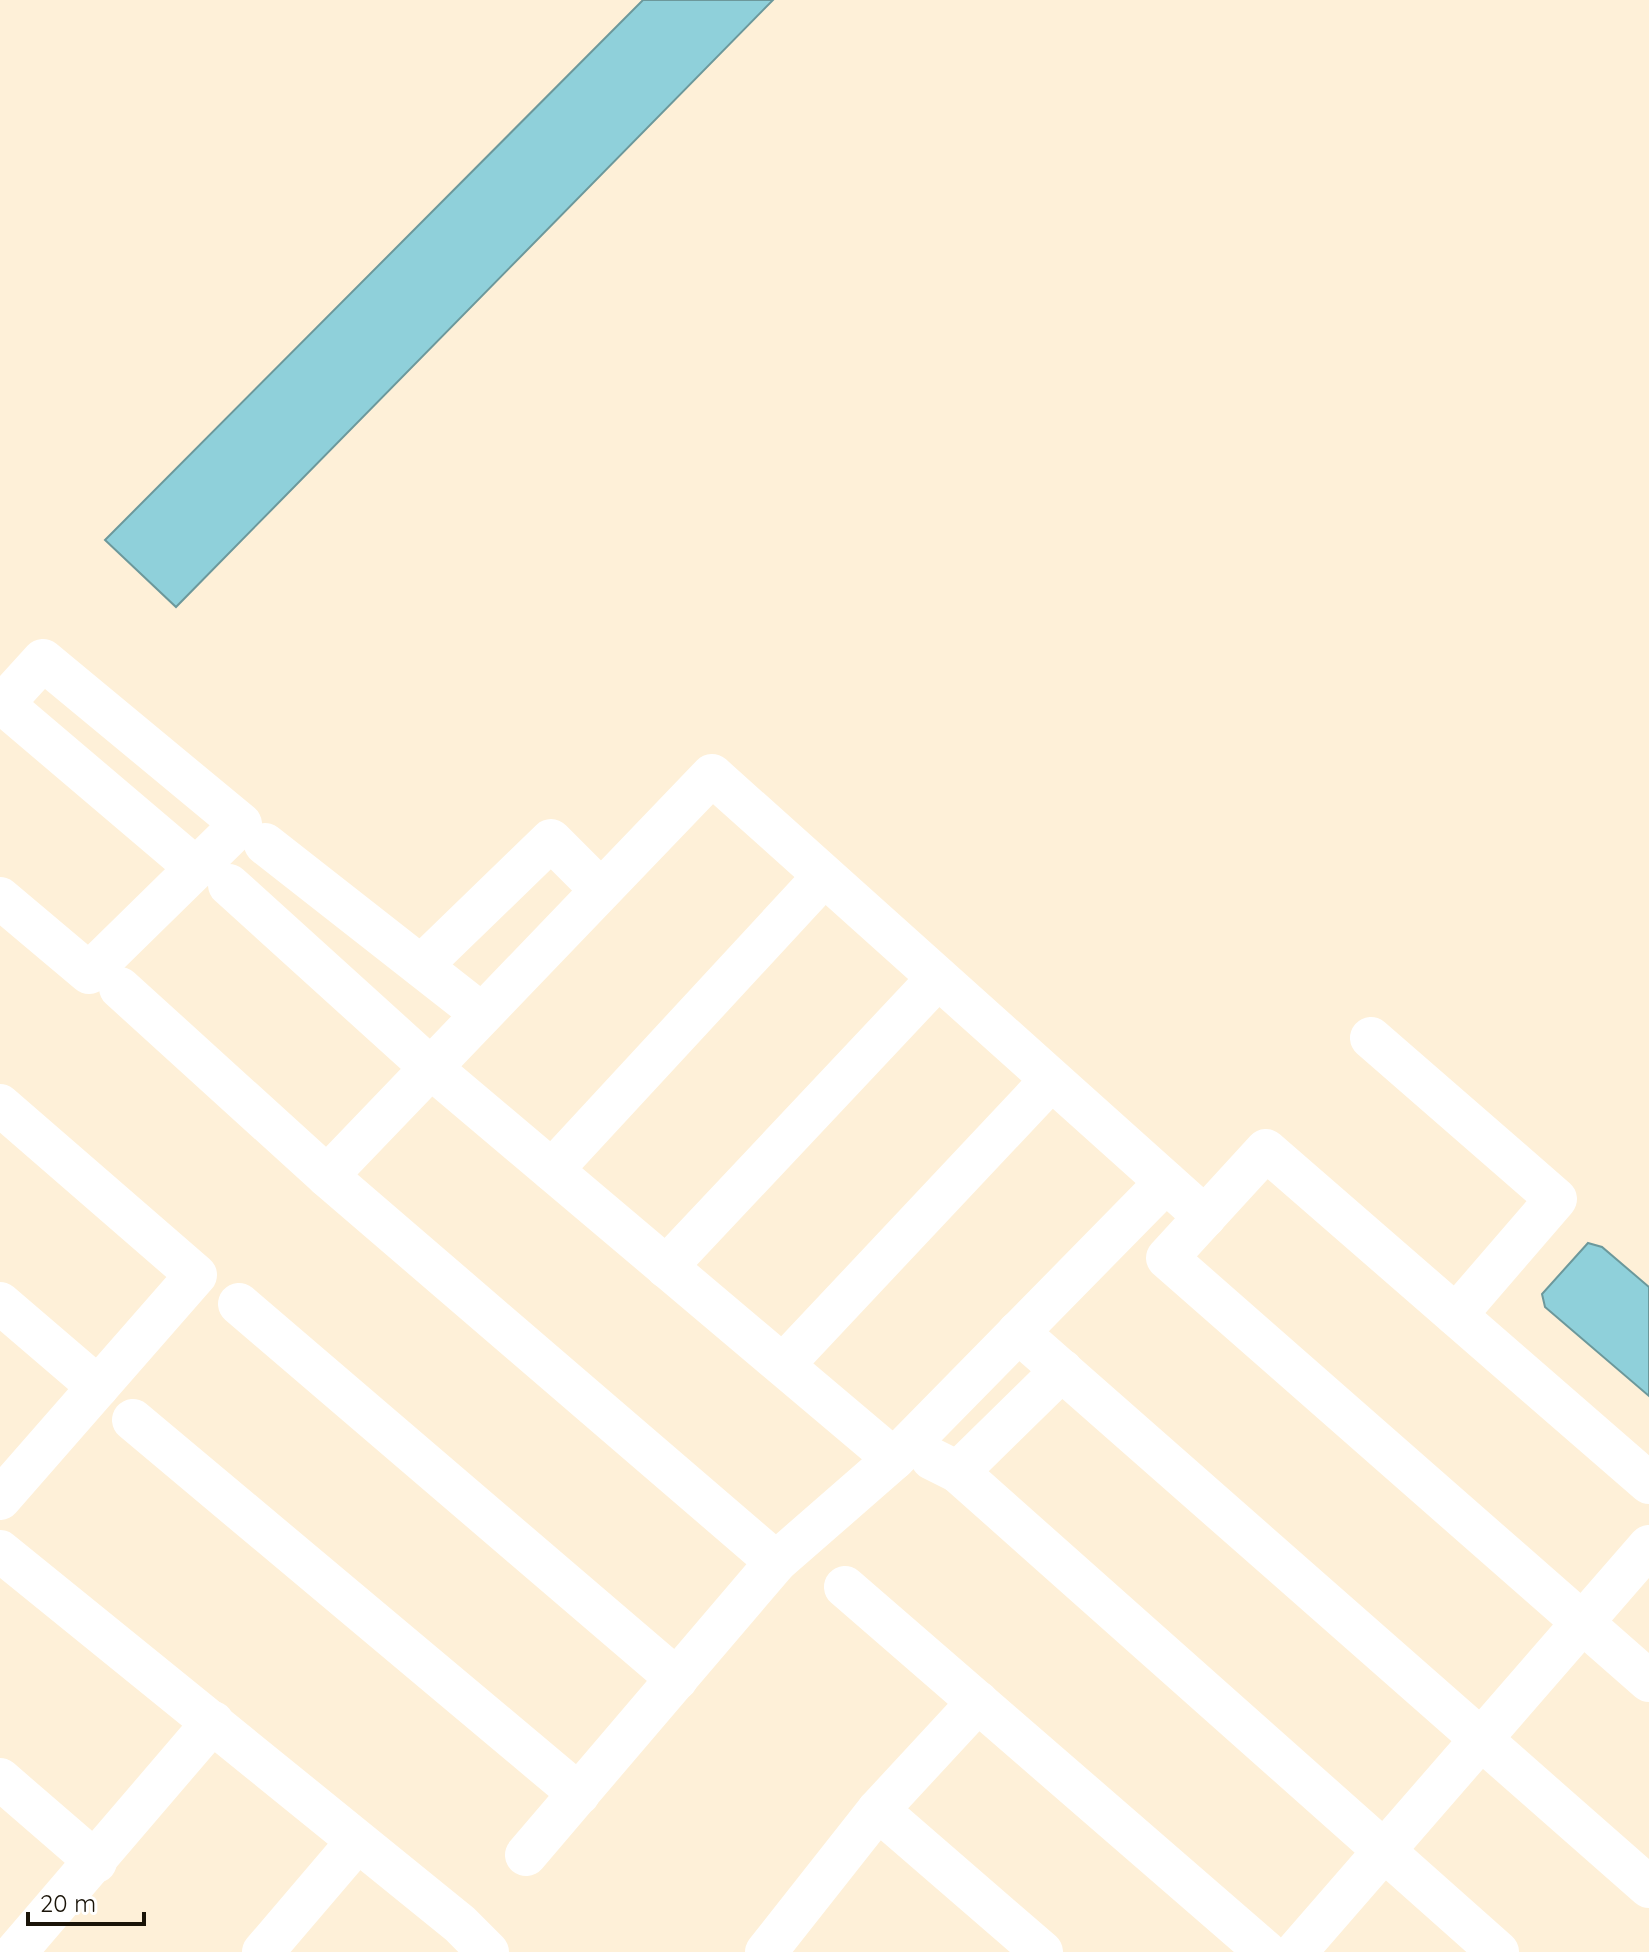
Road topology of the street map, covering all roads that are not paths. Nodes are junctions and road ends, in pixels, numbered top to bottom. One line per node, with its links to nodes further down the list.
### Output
1 (1, 706): 4 (street); 4 (street)
2 (265, 844): 7 (street)
3 (824, 876): 5 (street); 8 (street); 15 (street)
4 (213, 877): 6 (street); 12 (street)
5 (601, 890): 7 (street); 10 (street)
6 (0, 898)
7 (421, 966): 10 (street)
8 (938, 978): 13 (street); 19 (street)
9 (120, 988): 16 (street)
10 (482, 1014): 12 (street)
11 (1371, 1038): 22 (street)
12 (431, 1068): 15 (street); 16 (street)
13 (1051, 1080): 17 (street); 24 (street)
14 (0, 1105): 26 (street)
15 (552, 1170): 19 (street)
16 (327, 1176): 34 (street)
17 (1166, 1182): 18 (street); 23 (street)
18 (1205, 1217): 22 (street); 36 (street)
19 (666, 1267): 24 (street)
20 (0, 1303): 26 (street)
21 (239, 1304): 37 (street)
22 (1456, 1315): 30 (street)
23 (1018, 1332): 25 (street); 28 (street)
24 (783, 1365): 28 (street)
25 (1062, 1370): 29 (street); 41 (street)
26 (98, 1387): 31 (street)
27 (133, 1420): 43 (street)
28 (900, 1453): 29 (street); 34 (street)
29 (958, 1472): 46 (street)
30 (1649, 1483)
31 (0, 1499)
32 (1649, 1546): 36 (street)
33 (0, 1551): 40 (street)
34 (776, 1562): 37 (street)
35 (845, 1587): 39 (street)
36 (1581, 1622): 38 (street); 41 (street)
37 (677, 1679): 43 (street)
38 (1649, 1681)
39 (978, 1702): 44 (street); 55 (street)
40 (213, 1722): 45 (street); 48 (street)
41 (1480, 1738): 46 (street); 49 (street)
42 (0, 1779): 48 (street)
43 (579, 1794): 47 (street)
44 (878, 1810): 50 (street); 54 (street)
45 (356, 1843): 52 (street); 53 (street)
46 (1382, 1849): 56 (street); 57 (street)
47 (526, 1855)
48 (96, 1862): 51 (street)
49 (1649, 1887)
50 (782, 1946)
51 (16, 1952)
52 (263, 1952)
53 (488, 1952)
54 (1042, 1952)
55 (1266, 1952)
56 (1296, 1952)
57 (1498, 1952)

